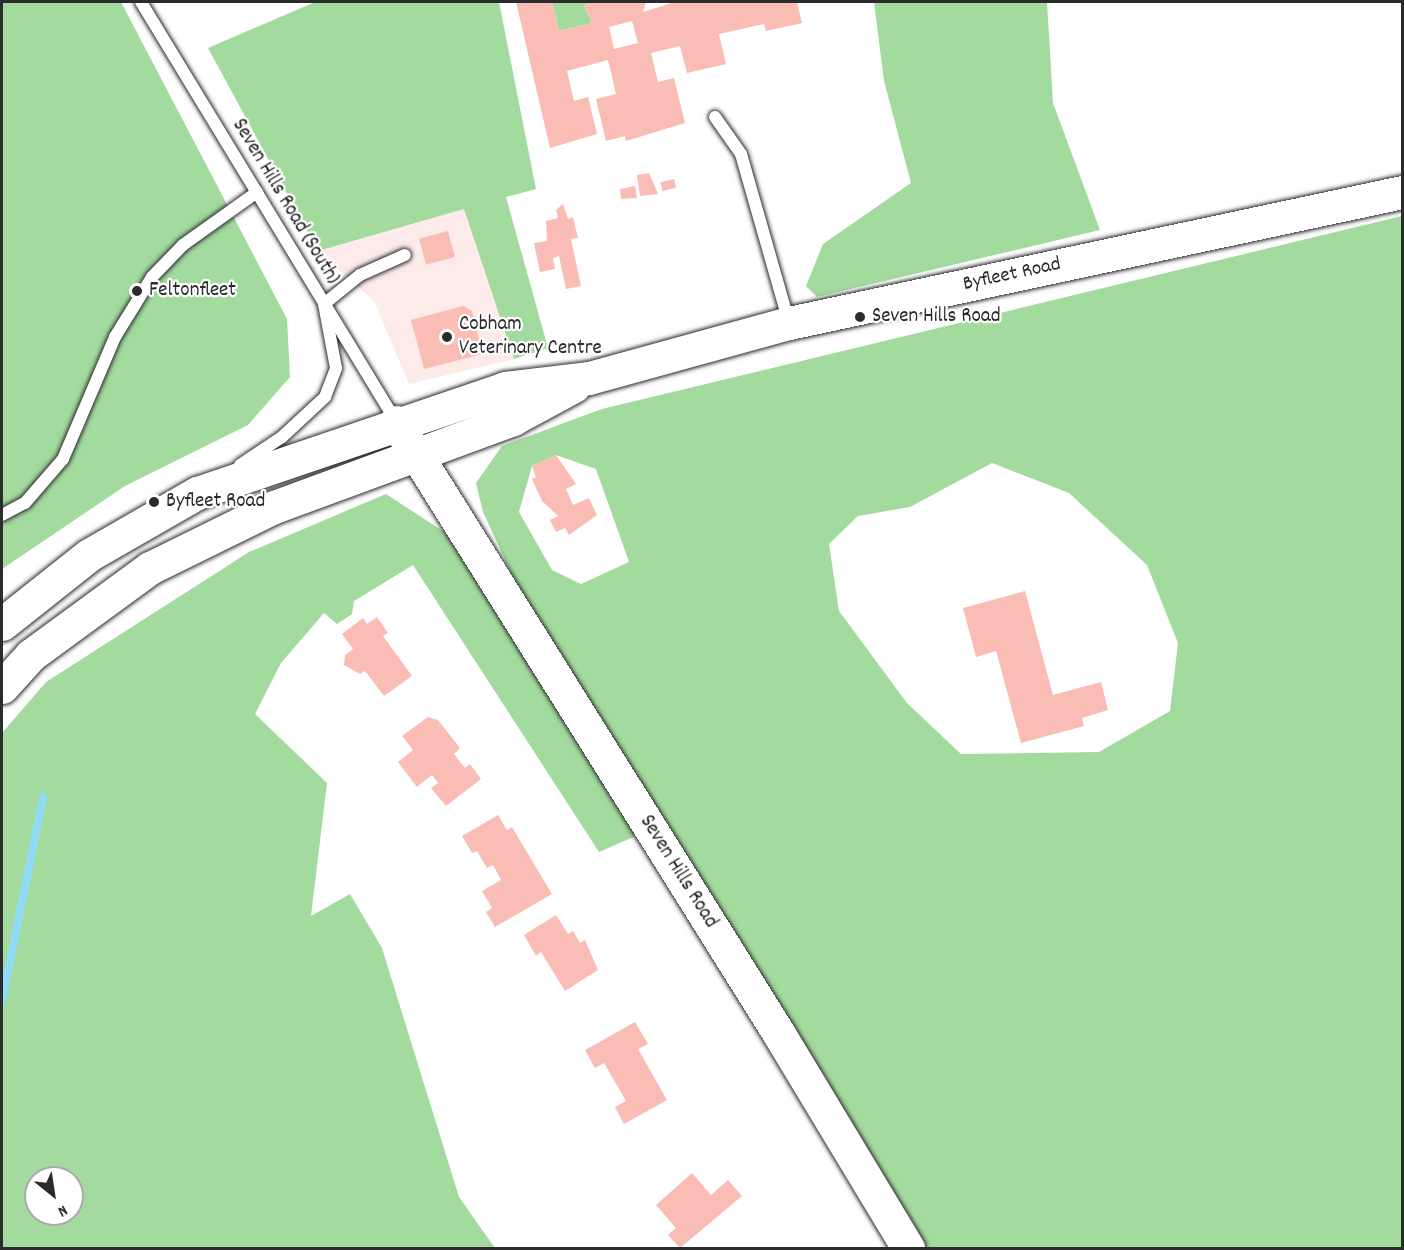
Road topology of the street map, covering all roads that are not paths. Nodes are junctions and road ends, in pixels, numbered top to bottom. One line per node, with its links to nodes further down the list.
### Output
1 (141, 2): 3 (lane, Seven Hills Road (South))
2 (716, 117): 7 (lane)
3 (257, 192): 6 (lane, Seven Hills Road (South)); 12 (lane)
4 (1402, 192): 7 (main road, Byfleet Road)
5 (405, 255): 6 (lane)
6 (324, 304): 9 (lane, Seven Hills Road (South)); 11 (lane)
7 (789, 323): 8 (main road, Byfleet Road)
8 (589, 378): 9 (main road, Byfleet Road); 10 (main road, Byfleet Road)
9 (396, 422): 10 (main road, Seven Hills Road); 11 (main road, Byfleet Road)
10 (402, 459): 14 (main road, Byfleet Road); 15 (main road, Seven Hills Road)
11 (197, 493): 13 (main road, Byfleet Road)
12 (2, 515)
13 (2, 624)
14 (2, 687)
15 (908, 1248)

